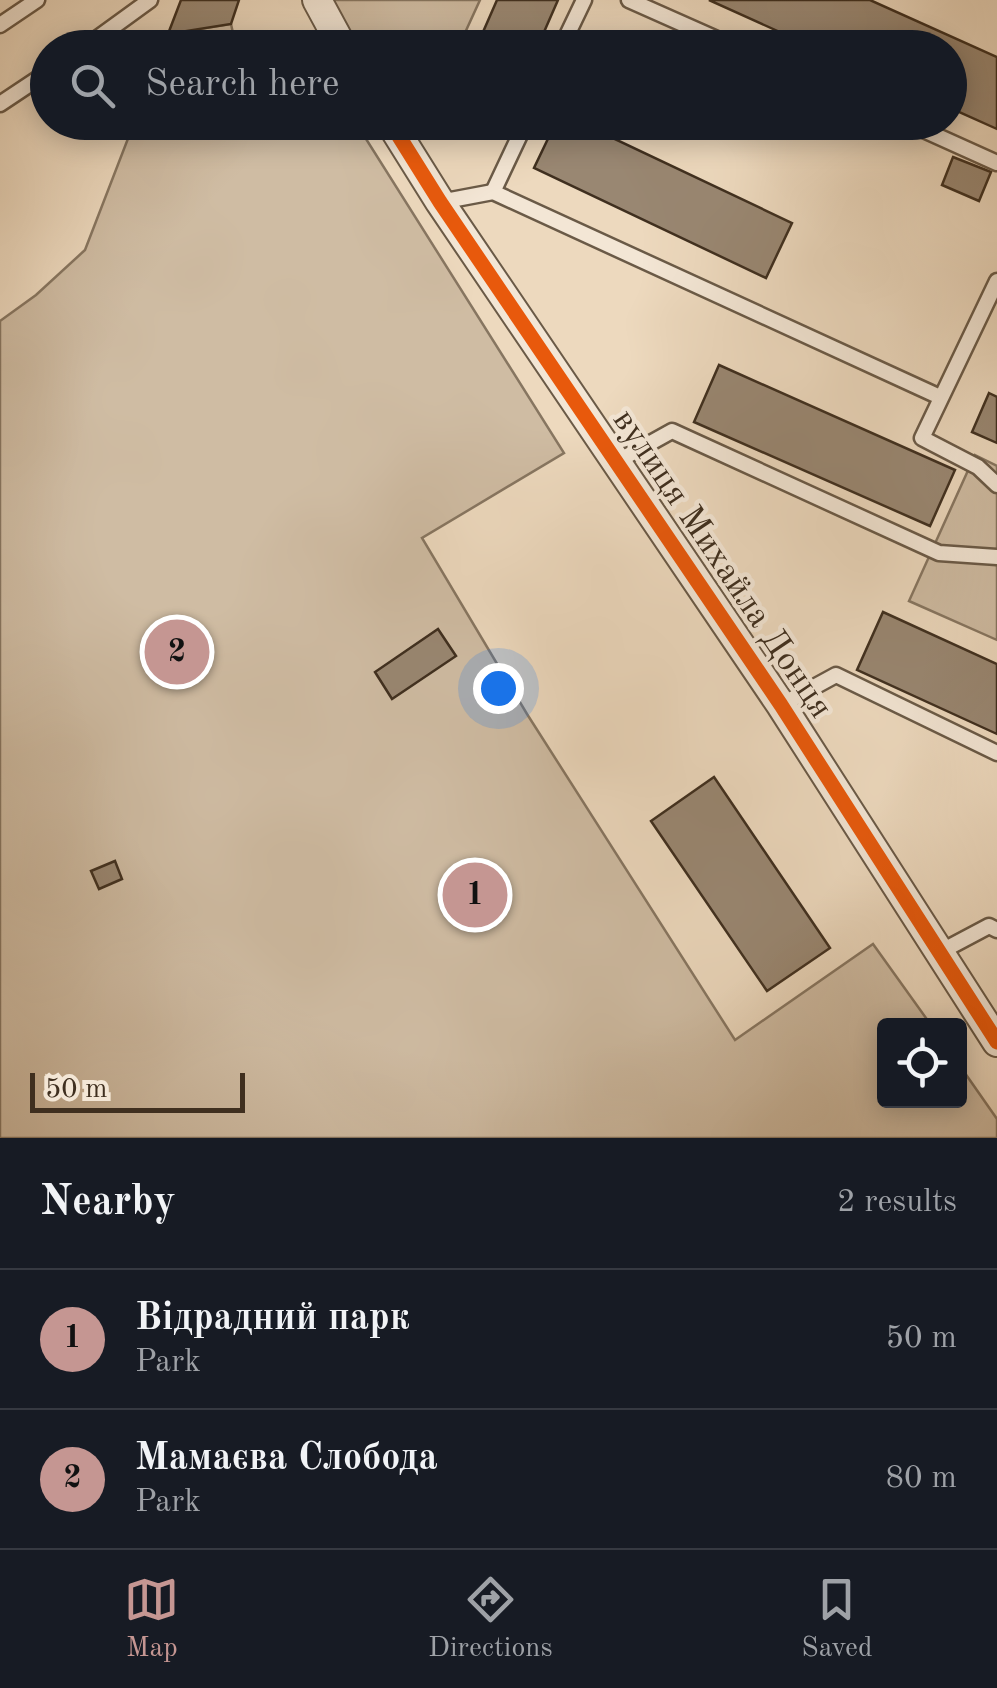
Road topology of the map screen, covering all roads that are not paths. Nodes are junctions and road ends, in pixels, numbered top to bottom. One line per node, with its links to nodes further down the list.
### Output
1 (37, 0): 6 (lane)
2 (150, 0): 7 (lane)
3 (317, 0): 8 (street)
4 (584, 0): 9 (lane)
5 (629, 0): 10 (lane)
6 (0, 25)
7 (109, 30)
8 (333, 30)
9 (570, 30)
10 (696, 30)
11 (30, 84): 12 (lane)
12 (0, 104)
13 (401, 140): 18 (street, вулиця Михайла Донця)
14 (518, 140): 17 (lane)
15 (946, 140): 16 (lane)
16 (997, 163)
17 (493, 192): 18 (lane); 20 (lane)
18 (440, 202): 21 (street, вулиця Михайла Донця)
19 (997, 281): 20 (lane)
20 (940, 398): 22 (lane)
21 (618, 461): 23 (lane); 24 (street, вулиця Михайла Донця)
22 (997, 486)
23 (997, 557)
24 (781, 705): 25 (lane); 27 (street, вулиця Михайла Донця)
25 (997, 753)
26 (997, 930): 27 (lane)
27 (940, 952): 28 (street, вулиця Михайла Донця)
28 (997, 1042)

